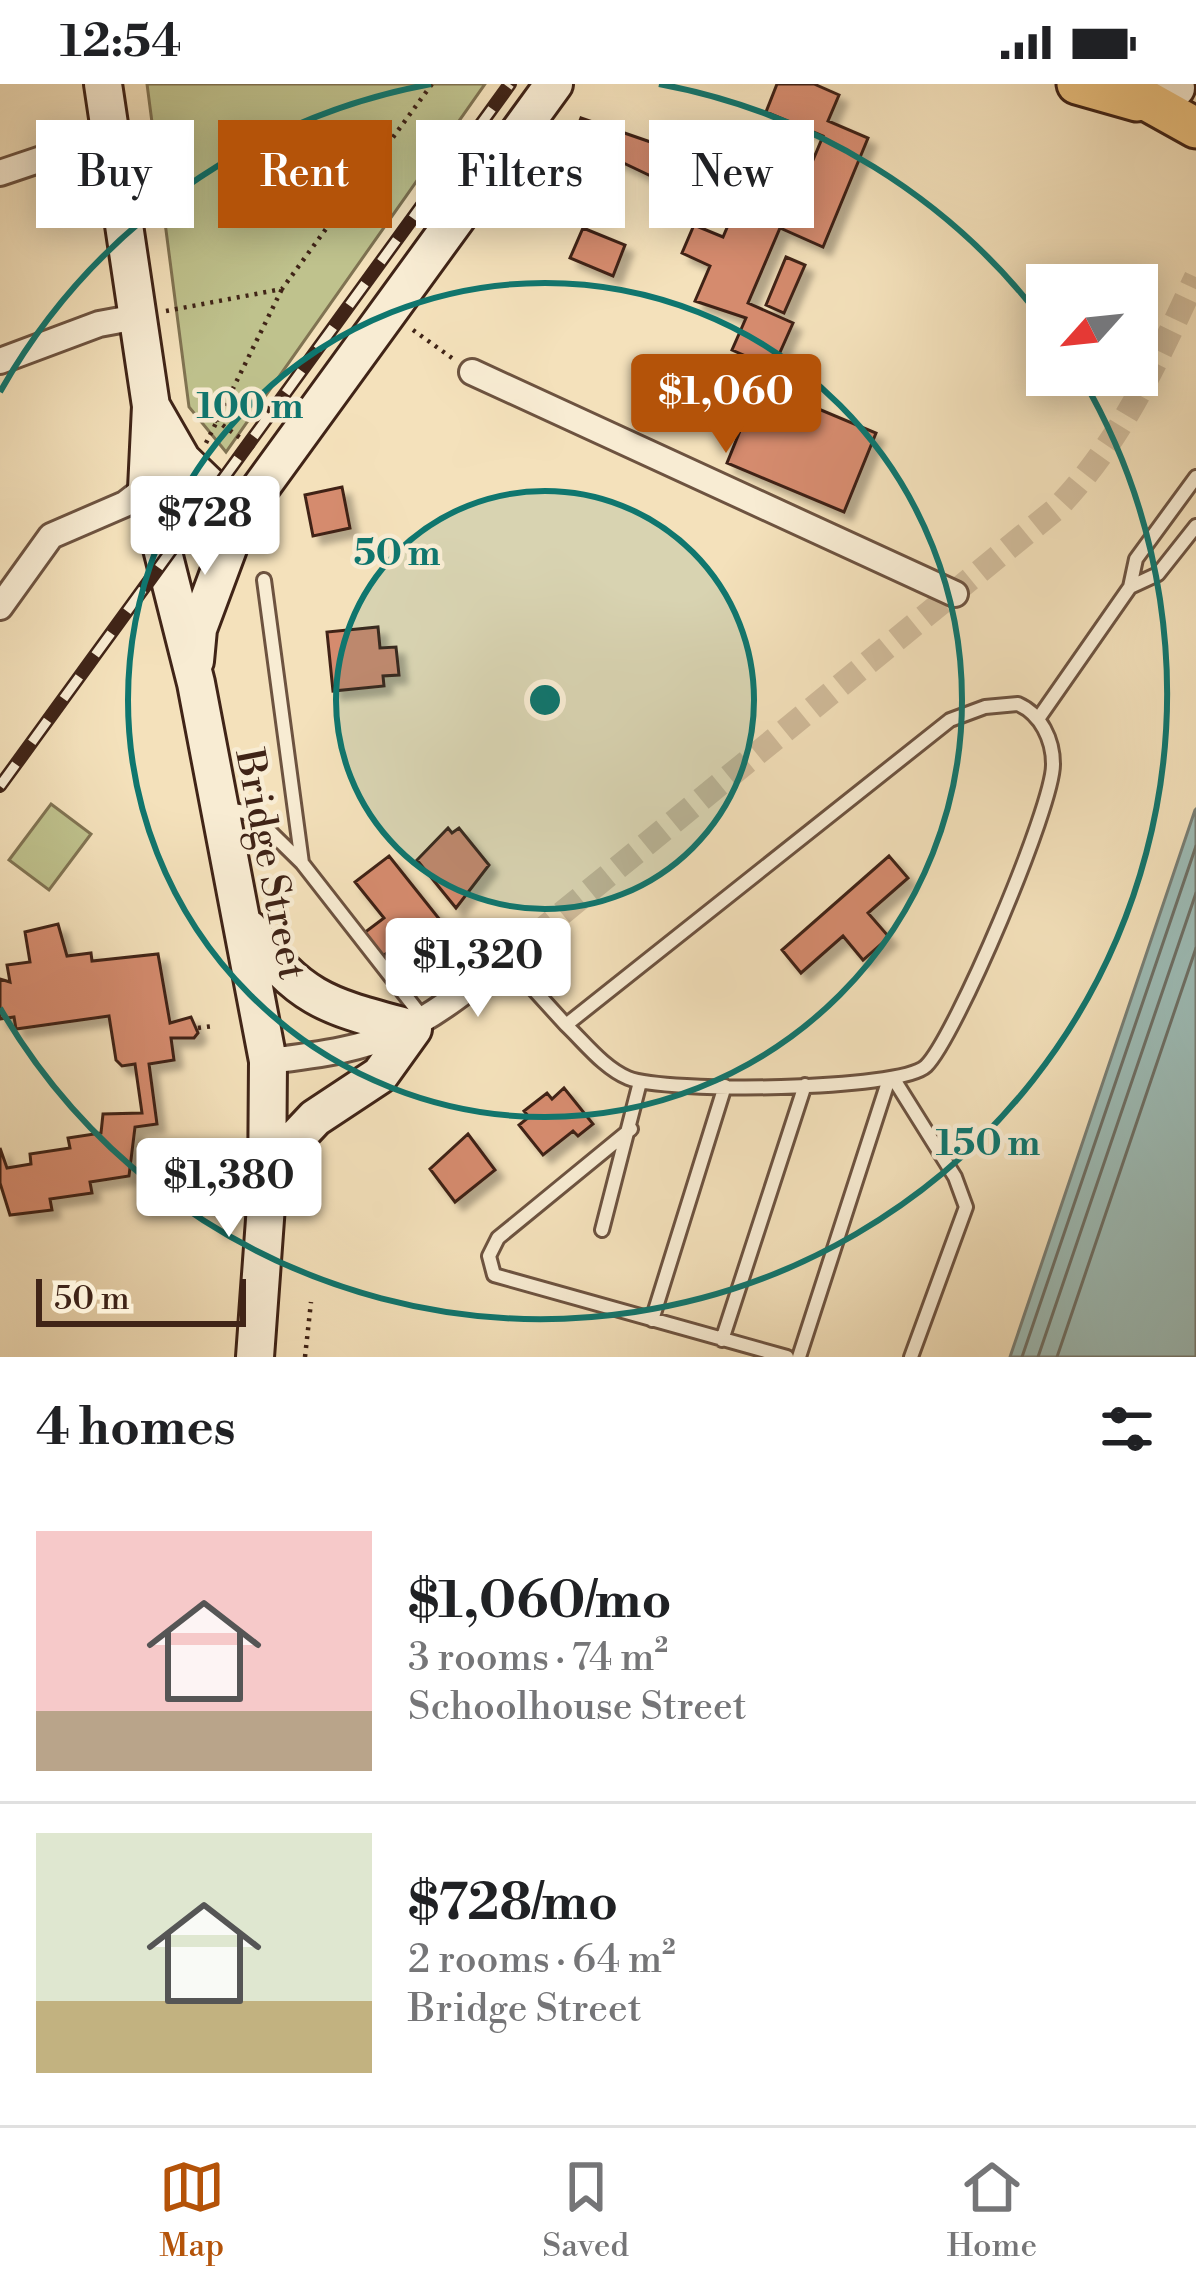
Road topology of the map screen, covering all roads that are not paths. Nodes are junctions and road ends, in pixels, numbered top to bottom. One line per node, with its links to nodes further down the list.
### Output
1 (103, 84): 6 (street, Bridge Street)
2 (554, 84): 18 (street)
3 (1077, 84): 5 (main road)
4 (1117, 84): 5 (main road)
5 (1175, 92): 7 (main road)
6 (108, 120)
7 (1196, 128)
8 (36, 161): 9 (street)
9 (0, 173)
10 (123, 228): 11 (street, Bridge Street)
11 (136, 317): 12 (street); 14 (street, Bridge Street)
12 (0, 362)
13 (472, 372): 22 (street)
14 (151, 406): 15 (street, Bridge Street); 17 (street, Bridge Street)
15 (182, 460): 17 (street); 18 (street, Bridge Street)
16 (1196, 477): 21 (lane)
17 (147, 489): 23 (street); 24 (street, Bridge Street)
18 (240, 516): 24 (street, Bridge Street)
19 (1196, 526): 21 (lane)
20 (264, 580): 27 (lane)
21 (1130, 587): 25 (lane)
22 (955, 594)
23 (0, 607)
24 (196, 683): 26 (street, Bridge Street)
25 (1038, 719): 31 (lane); 33 (lane)
26 (217, 810): 27 (lane); 28 (street, Bridge Street)
27 (302, 863): 30 (lane)
28 (241, 916): 30 (street); 32 (street, Bridge Street)
29 (506, 959): 30 (street); 31 (lane)
30 (419, 1025): 32 (street); 38 (street)
31 (566, 1025): 34 (lane)
32 (268, 1061): 38 (street, Bridge Street)
33 (891, 1081): 35 (lane); 44 (lane); 45 (lane)
34 (640, 1082): 36 (lane); 37 (lane)
35 (805, 1084): 36 (lane); 41 (lane)
36 (725, 1086): 40 (lane)
37 (631, 1129): 39 (lane); 40 (lane)
38 (268, 1192): 42 (street, Bridge Street)
39 (602, 1230)
40 (652, 1321): 41 (lane)
41 (722, 1340): 43 (lane)
42 (254, 1357)
43 (787, 1357)
44 (799, 1357)
45 (911, 1357)

